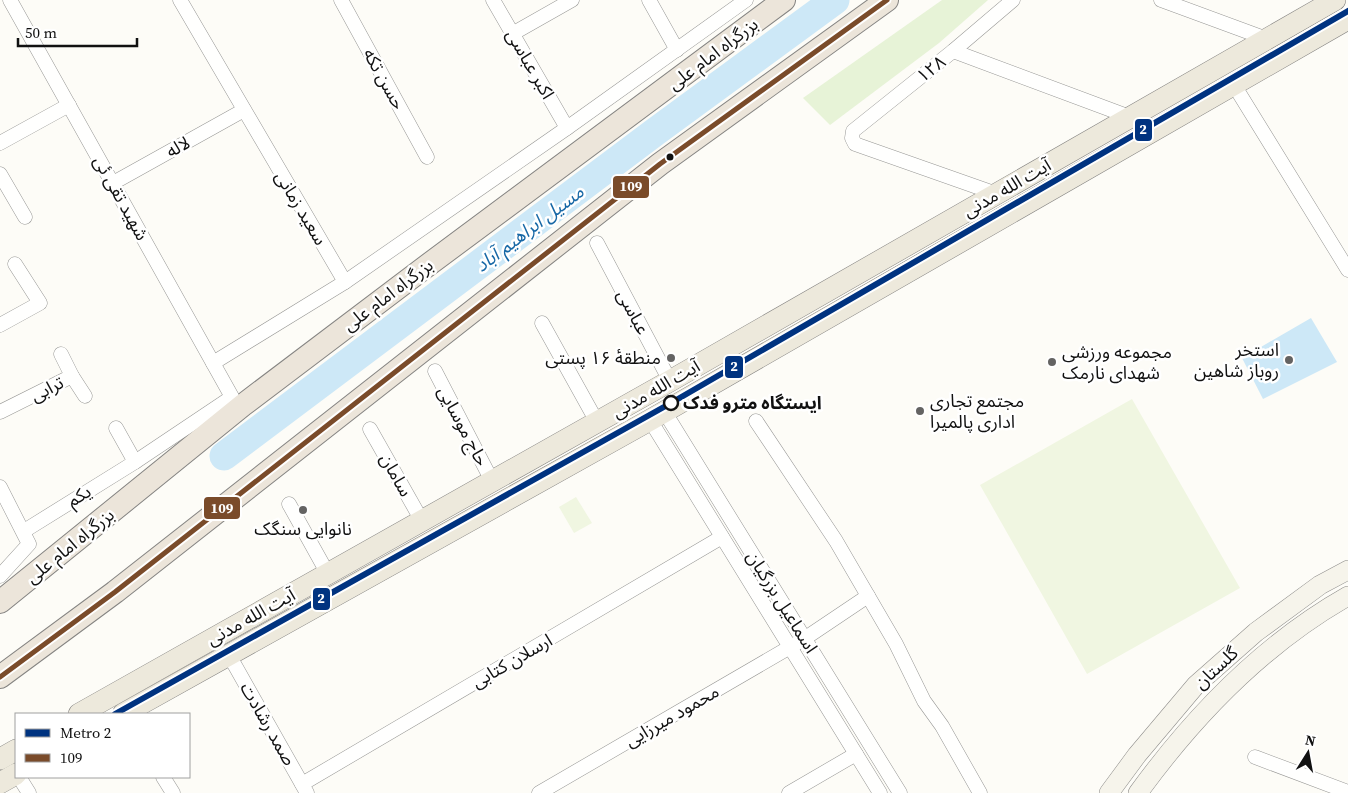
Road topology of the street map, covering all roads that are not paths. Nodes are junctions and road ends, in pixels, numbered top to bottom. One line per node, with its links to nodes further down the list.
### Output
1 (10, 0): 19 (street, شهید تقی ئی)
2 (180, 0): 20 (street, سعید زمانی)
3 (340, 0): 24 (street, حسن تکه)
4 (493, 0): 14 (street, اکبر عباسی)
5 (572, 0): 14 (street)
6 (649, 0): 16 (street)
7 (746, 0): 16 (street)
8 (784, 0): 60 (highway, بزرگراه امام علی)
9 (887, 0): 65 (highway)
10 (1013, 0): 17 (street, ۱۲۸)
11 (1161, 0): 15 (street)
12 (1335, 0): 15 (main road, آیت الله مدنی)
13 (1348, 19): 18 (main road, آیت الله مدنی)
14 (512, 34): 22 (street, اکبر عباسی)
15 (1267, 39): 21 (main road, آیت الله مدنی)
16 (677, 50): 22 (street)
17 (954, 51): 21 (street); 27 (street, ۱۲۸)
18 (1234, 85): 31 (street); 43 (main road, آیت الله مدنی)
19 (69, 105): 23 (street); 26 (street, شهید تقی ئی)
20 (244, 110): 26 (street, لاله); 32 (street, سعید زمانی)
21 (1130, 118): 27 (main road, آیت الله مدنی)
22 (567, 128): 32 (street)
23 (0, 143)
24 (427, 157)
25 (0, 174): 28 (street)
26 (112, 183): 36 (street, شهید تقی ئی)
27 (997, 194): 39 (main road, آیت الله مدنی)
28 (25, 217)
29 (597, 243): 39 (street, عباسی)
30 (15, 264): 34 (street)
31 (1348, 270)
32 (345, 282): 36 (street)
33 (542, 323): 45 (street)
34 (0, 325)
35 (61, 354): 38 (street, ترابی)
36 (213, 363): 41 (street, شهید تقی ئی)
37 (435, 371): 49 (street, حاج موسایی)
38 (72, 376): 40 (street); 42 (street, ترابی)
39 (653, 390): 43 (main road); 45 (main road, آیت الله مدنی)
40 (85, 396)
41 (232, 397): 48 (street, یکم)
42 (0, 412)
43 (657, 415): 51 (main road, آیت الله مدنی); 55 (street, اسماعیل بزرگیان); 62 (street, اسماعیل بزرگیان)
44 (756, 421): 59 (street)
45 (598, 422): 49 (main road, آیت الله مدنی)
46 (116, 428): 48 (street)
47 (370, 429): 53 (street, سامان)
48 (135, 462): 54 (street, یکم)
49 (492, 481): 51 (main road); 53 (main road, آیت الله مدنی)
50 (0, 487): 54 (street)
51 (504, 502): 64 (main road, آیت الله مدنی)
52 (289, 504): 57 (street)
53 (422, 521): 57 (main road, آیت الله مدنی)
54 (24, 531): 58 (street)
55 (722, 537): 63 (street, اسماعیل بزرگیان); 76 (street, ارسلان کتابی)
56 (1348, 570): 85 (main road, گلستان)
57 (328, 574): 66 (main road, آیت الله مدنی)
58 (0, 576)
59 (868, 596): 62 (street, محمود میرزایی); 84 (street)
60 (0, 602)
61 (1343, 604): 86 (main road, گلستان)
62 (804, 639): 63 (street, محمود میرزایی); 83 (street, اسماعیل بزرگیان)
63 (790, 647): 69 (street, اسماعیل بزرگیان); 80 (street, محمود میرزایی)
64 (228, 655): 67 (main road, آیت الله مدنی); 76 (street, صمد رشادت)
65 (0, 677)
66 (81, 713)
67 (126, 713)
68 (15, 751): 71 (main road)
69 (856, 754): 81 (street); 82 (street, اسماعیل بزرگیان)
70 (1255, 757): 77 (street)
71 (0, 759)
72 (15, 775): 75 (main road)
73 (20, 778): 78 (street)
74 (164, 778): 79 (street)
75 (0, 783)
76 (305, 789)
77 (1348, 792)
78 (29, 793)
79 (173, 793)
80 (539, 793)
81 (789, 793)
82 (880, 793)
83 (900, 793)
84 (980, 793)
85 (1109, 793)
86 (1138, 793)

